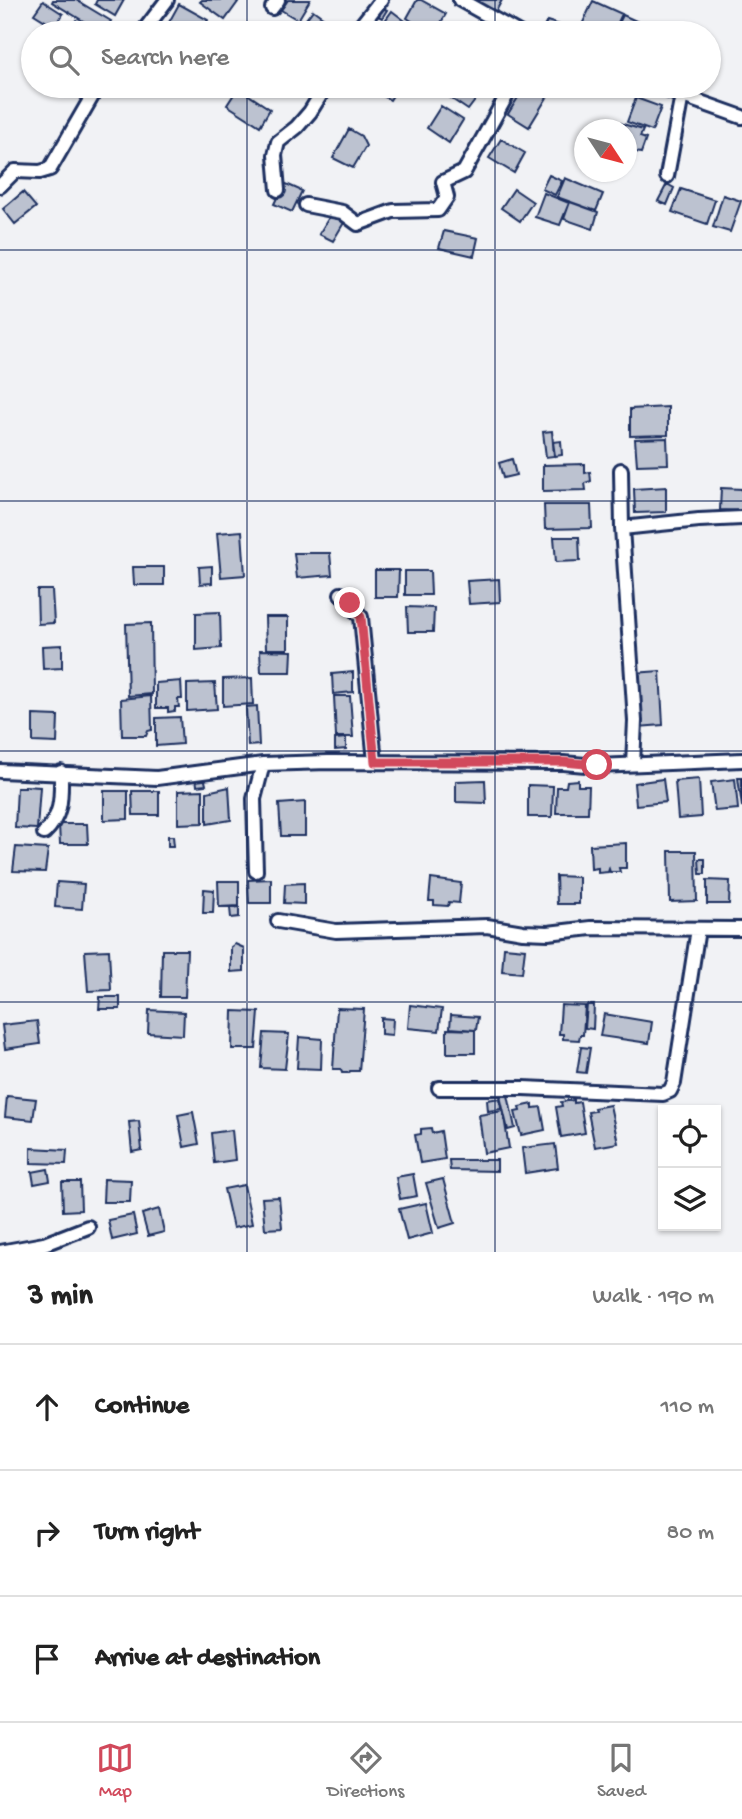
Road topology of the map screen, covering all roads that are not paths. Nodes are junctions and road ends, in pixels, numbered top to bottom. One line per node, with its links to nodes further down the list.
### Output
1 (167, 0): 4 (street)
2 (381, 0): 5 (street)
3 (460, 0): 6 (street)
4 (151, 21)
5 (364, 21)
6 (498, 21)
7 (91, 98): 14 (street)
8 (319, 98): 15 (street)
9 (505, 98): 16 (street)
10 (681, 98): 13 (street)
11 (690, 98): 12 (street)
12 (742, 117)
13 (667, 176)
14 (0, 186)
15 (278, 190)
16 (306, 205)
17 (621, 470): 19 (street)
18 (742, 518): 19 (street)
19 (622, 528): 24 (street)
20 (341, 594): 22 (street)
21 (742, 760): 24 (street)
22 (375, 762): 23 (street); 24 (street)
23 (263, 764): 26 (street); 28 (street)
24 (633, 764)
25 (0, 771): 26 (street)
26 (61, 772): 27 (street)
27 (44, 833)
28 (256, 871)
29 (278, 921): 30 (street)
30 (698, 929): 31 (street); 32 (street)
31 (742, 929)
32 (439, 1088)
33 (88, 1227): 34 (street)
34 (0, 1252)

